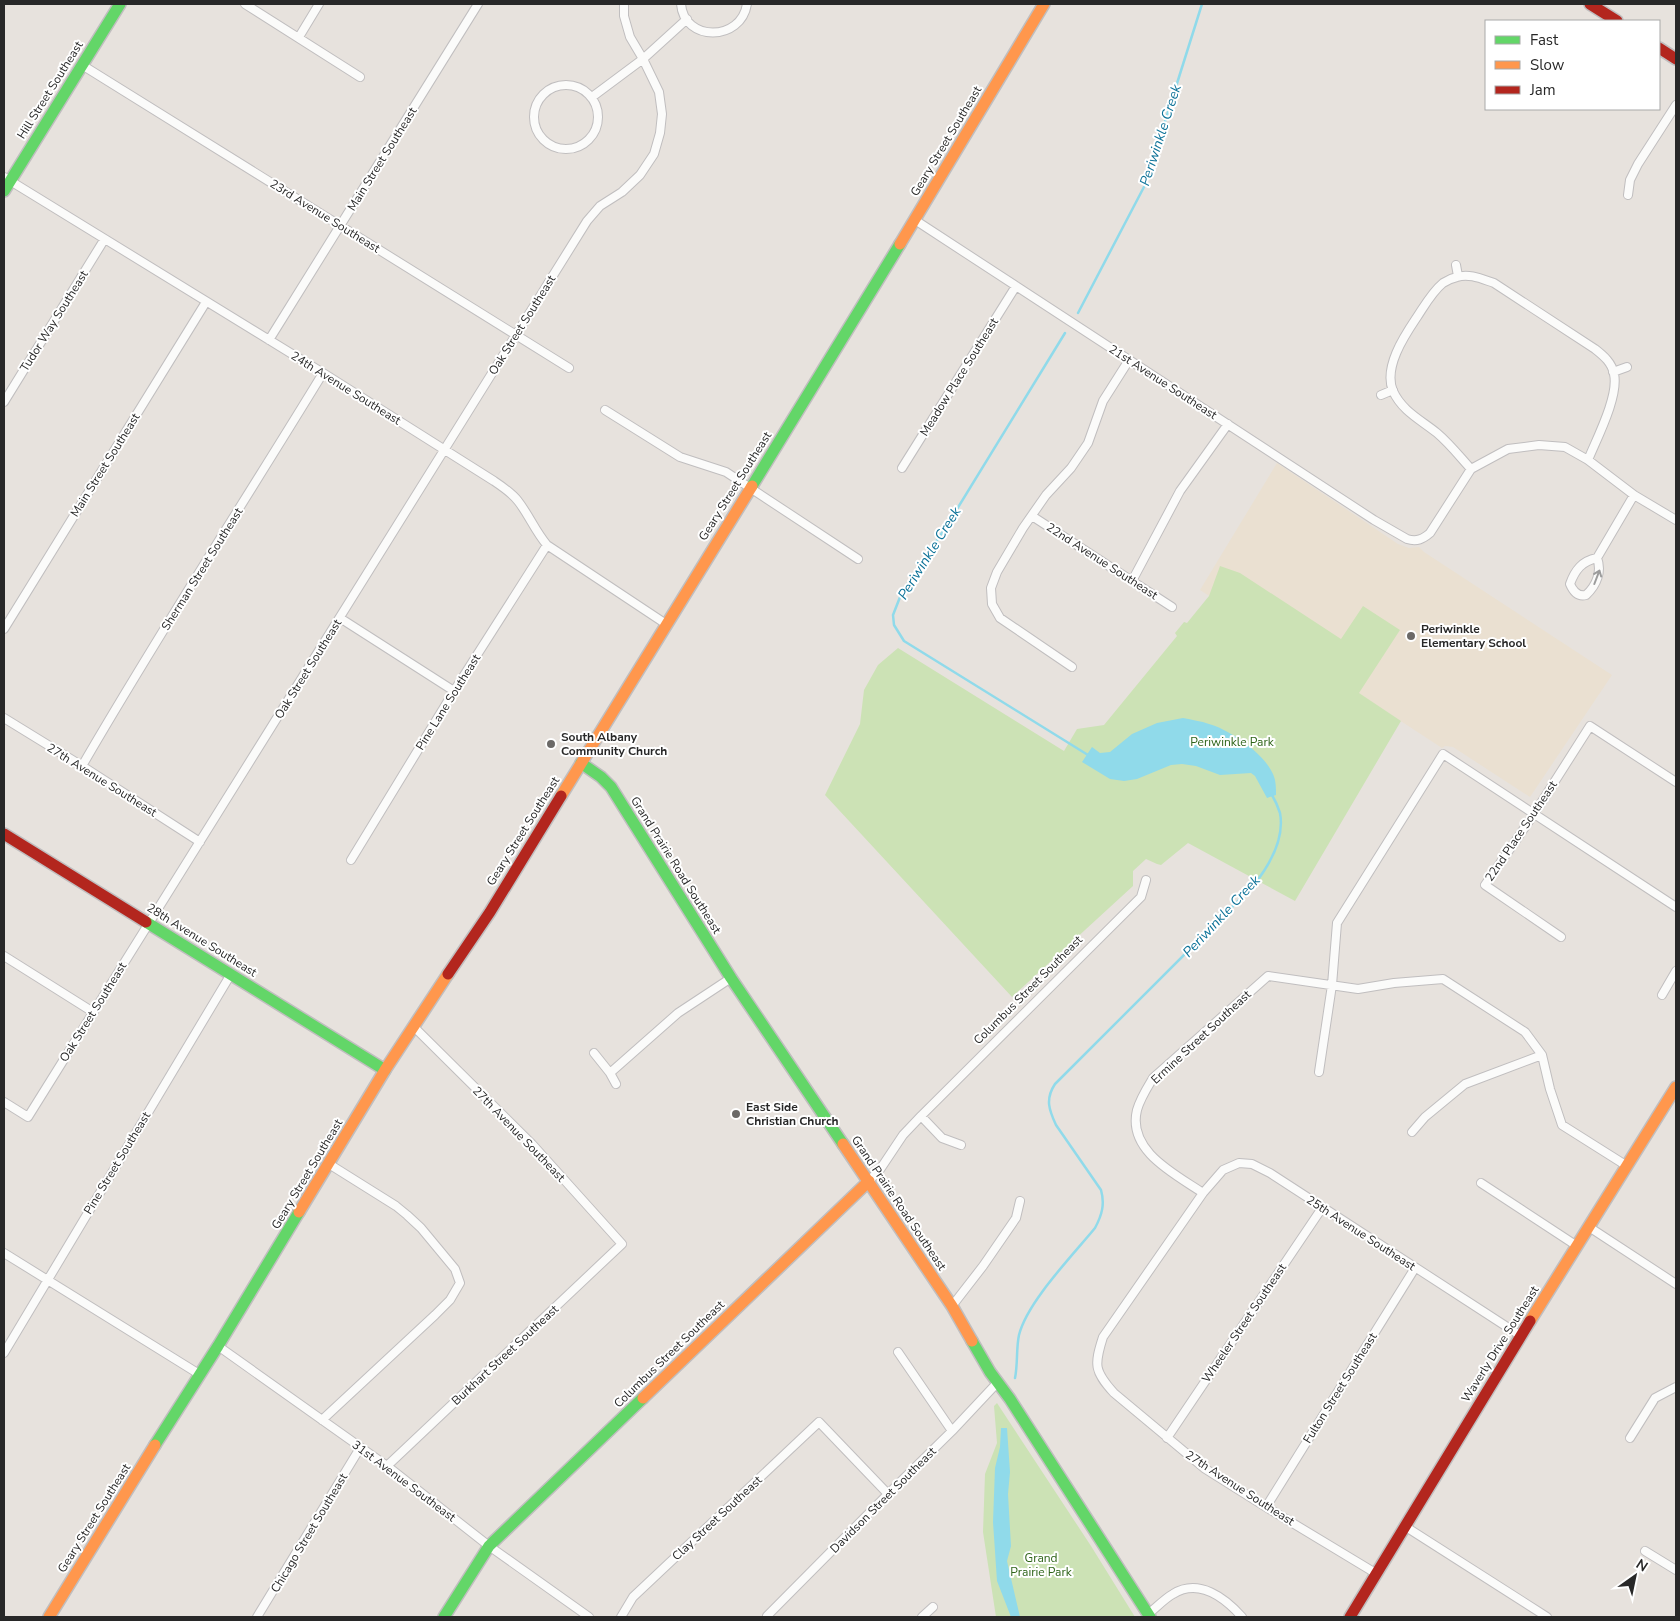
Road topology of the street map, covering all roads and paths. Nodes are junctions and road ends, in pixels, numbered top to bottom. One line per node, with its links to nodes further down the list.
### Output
1 (120, 4): 16 (main road, Hill Street Southeast)
2 (245, 4): 12 (street)
3 (319, 4): 12 (street)
4 (478, 4): 24 (street, Main Street Southeast)
5 (624, 4): 14 (street, Oak Street Southeast)
6 (681, 4): 10 (street)
7 (747, 4): 10 (street)
8 (1044, 4): 23 (main road, Geary Street Southeast)
9 (1590, 4): 11 (main road)
10 (687, 19): 14 (street)
11 (1615, 20)
12 (299, 37): 17 (street)
13 (1660, 49): 15 (main road)
14 (643, 59): 18 (street); 30 (street, Oak Street Southeast)
15 (1676, 59)
16 (82, 65): 20 (main road, Hill Street Southeast); 24 (street, 23rd Avenue Southeast)
17 (360, 77)
18 (592, 97): 18 (street)
19 (1676, 104): 22 (street)
20 (7, 179): 21 (main road, Hill Street Southeast); 25 (street, 24th Avenue Southeast)
21 (4, 191)
22 (1628, 195)
23 (915, 220): 28 (street, 21st Avenue Southeast); 46 (main road, Geary Street Southeast)
24 (340, 226): 30 (street, 23rd Avenue Southeast); 31 (street, Main Street Southeast)
25 (104, 240): 29 (street, 24th Avenue Southeast); 39 (street, Tudor Way Southeast)
26 (1456, 265): 27 (street)
27 (1458, 276): 35 (street); 37 (street)
28 (1016, 286): 32 (street, 21st Avenue Southeast); 44 (street, Meadow Place Southeast)
29 (206, 302): 31 (street, 24th Avenue Southeast); 57 (street, Main Street Southeast)
30 (516, 335): 34 (street, 23rd Avenue Southeast); 42 (street, Oak Street Southeast)
31 (269, 340): 36 (street, 24th Avenue Southeast)
32 (1129, 360): 41 (street, 21st Avenue Southeast); 48 (street)
33 (1627, 367): 35 (street)
34 (569, 368)
35 (1613, 372): 43 (street)
36 (323, 373): 42 (street, 24th Avenue Southeast); 62 (street, Sherman Street Southeast)
37 (1393, 390): 38 (street); 45 (street)
38 (1381, 395)
39 (4, 402)
40 (605, 410): 46 (street)
41 (1228, 424): 45 (street, 21st Avenue Southeast); 53 (street)
42 (444, 449): 50 (street, 24th Avenue Southeast); 55 (street, Oak Street Southeast)
43 (1588, 460): 45 (street); 47 (street)
44 (902, 468)
45 (1471, 469)
46 (750, 487): 52 (street); 56 (main road, Geary Street Southeast)
47 (1634, 495): 49 (street); 51 (street)
48 (1032, 516): 53 (street, 22nd Avenue Southeast); 58 (street)
49 (1676, 520)
50 (547, 545): 56 (street, 24th Avenue Southeast); 59 (street, Pine Lane Southeast)
51 (1597, 558): 51 (street, one-way to 51)
52 (858, 559)
53 (1132, 581): 54 (street, 22nd Avenue Southeast)
54 (1172, 607)
55 (340, 618): 59 (street); 66 (street, Oak Street Southeast)
56 (666, 624): 61 (main road, Geary Street Southeast)
57 (4, 629)
58 (1072, 667)
59 (454, 691): 67 (street, Pine Lane Southeast)
60 (4, 718): 62 (street, 27th Avenue Southeast)
61 (581, 763): 75 (main road, Grand Prairie Road Southeast); 79 (main road, Geary Street Southeast)
62 (82, 766): 66 (street, 27th Avenue Southeast)
63 (1676, 782): 64 (street, 22nd Place Southeast)
64 (1534, 814): 69 (street); 71 (street, 22nd Place Southeast); 76 (street)
65 (4, 834): 70 (main road, 28th Avenue Southeast)
66 (200, 842): 70 (street, Oak Street Southeast)
67 (352, 860)
68 (1146, 880): 88 (street, Columbus Street Southeast)
69 (1676, 907)
70 (149, 924): 74 (main road, 28th Avenue Southeast); 78 (street, Oak Street Southeast)
71 (1561, 937)
72 (4, 956): 78 (street)
73 (1676, 972): 77 (street)
74 (231, 974): 82 (main road, 28th Avenue Southeast); 103 (street, Pine Street Southeast)
75 (731, 978): 83 (street); 93 (main road, Grand Prairie Road Southeast)
76 (1332, 985): 81 (street); 84 (street); 95 (street, Ermine Street Southeast)
77 (1662, 995)
78 (93, 1012): 87 (street, Oak Street Southeast)
79 (413, 1026): 82 (main road, Geary Street Southeast); 99 (street, 27th Avenue Southeast)
80 (594, 1053): 83 (street)
81 (1542, 1055): 89 (street); 92 (street)
82 (385, 1070): 91 (main road, Geary Street Southeast)
83 (610, 1072): 85 (street)
84 (1319, 1072)
85 (616, 1084)
86 (1676, 1087): 92 (main road, Waverly Drive Southeast)
87 (4, 1102)
88 (921, 1116): 90 (street); 93 (street, Columbus Street Southeast)
89 (1412, 1132)
90 (961, 1145)
91 (329, 1164): 107 (main road, Geary Street Southeast); 113 (street)
92 (1627, 1166): 98 (main road, Waverly Drive Southeast)
93 (869, 1181): 105 (main road, Grand Prairie Road Southeast); 122 (main road, Columbus Street Southeast)
94 (1481, 1184): 100 (street)
95 (1203, 1193): 97 (street, 25th Avenue Southeast); 115 (street, 27th Avenue Southeast)
96 (1020, 1201): 105 (street)
97 (1322, 1208): 102 (street, 25th Avenue Southeast); 115 (street, Wheeler Street Southeast)
98 (1589, 1227): 100 (main road, Waverly Drive Southeast); 104 (street)
99 (622, 1244): 118 (street, Burkhart Street Southeast)
100 (1577, 1246): 106 (main road, Waverly Drive Southeast)
101 (4, 1252): 103 (street)
102 (1415, 1268): 106 (street, 25th Avenue Southeast); 120 (street, Fulton Street Southeast)
103 (47, 1279): 109 (street, Pine Street Southeast); 110 (street)
104 (1676, 1284)
105 (952, 1306): 111 (main road, Grand Prairie Road Southeast)
106 (1522, 1336): 121 (main road, Waverly Drive Southeast)
107 (218, 1346): 110 (main road, Geary Street Southeast); 113 (street, 31st Avenue Southeast)
108 (898, 1352): 114 (street)
109 (4, 1353)
110 (199, 1374): 128 (main road, Geary Street Southeast)
111 (998, 1382): 114 (street, Davidson Street Southeast); 127 (main road, Grand Prairie Road Southeast)
112 (1676, 1387): 116 (street)
113 (322, 1420): 117 (street, 31st Avenue Southeast)
114 (952, 1432): 119 (street, Davidson Street Southeast)
115 (1166, 1438): 120 (street, 27th Avenue Southeast)
116 (1630, 1438)
117 (360, 1448): 118 (street, 31st Avenue Southeast); 129 (street, Chicago Street Southeast)
118 (387, 1466): 122 (street, 31st Avenue Southeast)
119 (888, 1494): 132 (street, Clay Street Southeast); 133 (street, Davidson Street Southeast)
120 (1266, 1507): 125 (street, 27th Avenue Southeast)
121 (1406, 1527): 125 (main road, Waverly Drive Southeast); 137 (street)
122 (489, 1546): 130 (main road, Columbus Street Southeast); 131 (street, 31st Avenue Southeast)
123 (1645, 1551): 124 (street)
124 (1676, 1570)
125 (1377, 1574): 136 (main road, Waverly Drive Southeast)
126 (933, 1607): 134 (street)
127 (1149, 1616): 135 (street)
128 (49, 1617)
129 (257, 1617)
130 (444, 1617)
131 (589, 1617)
132 (621, 1617)
133 (768, 1617)
134 (922, 1617)
135 (1242, 1617)
136 (1350, 1617)
137 (1547, 1617)

